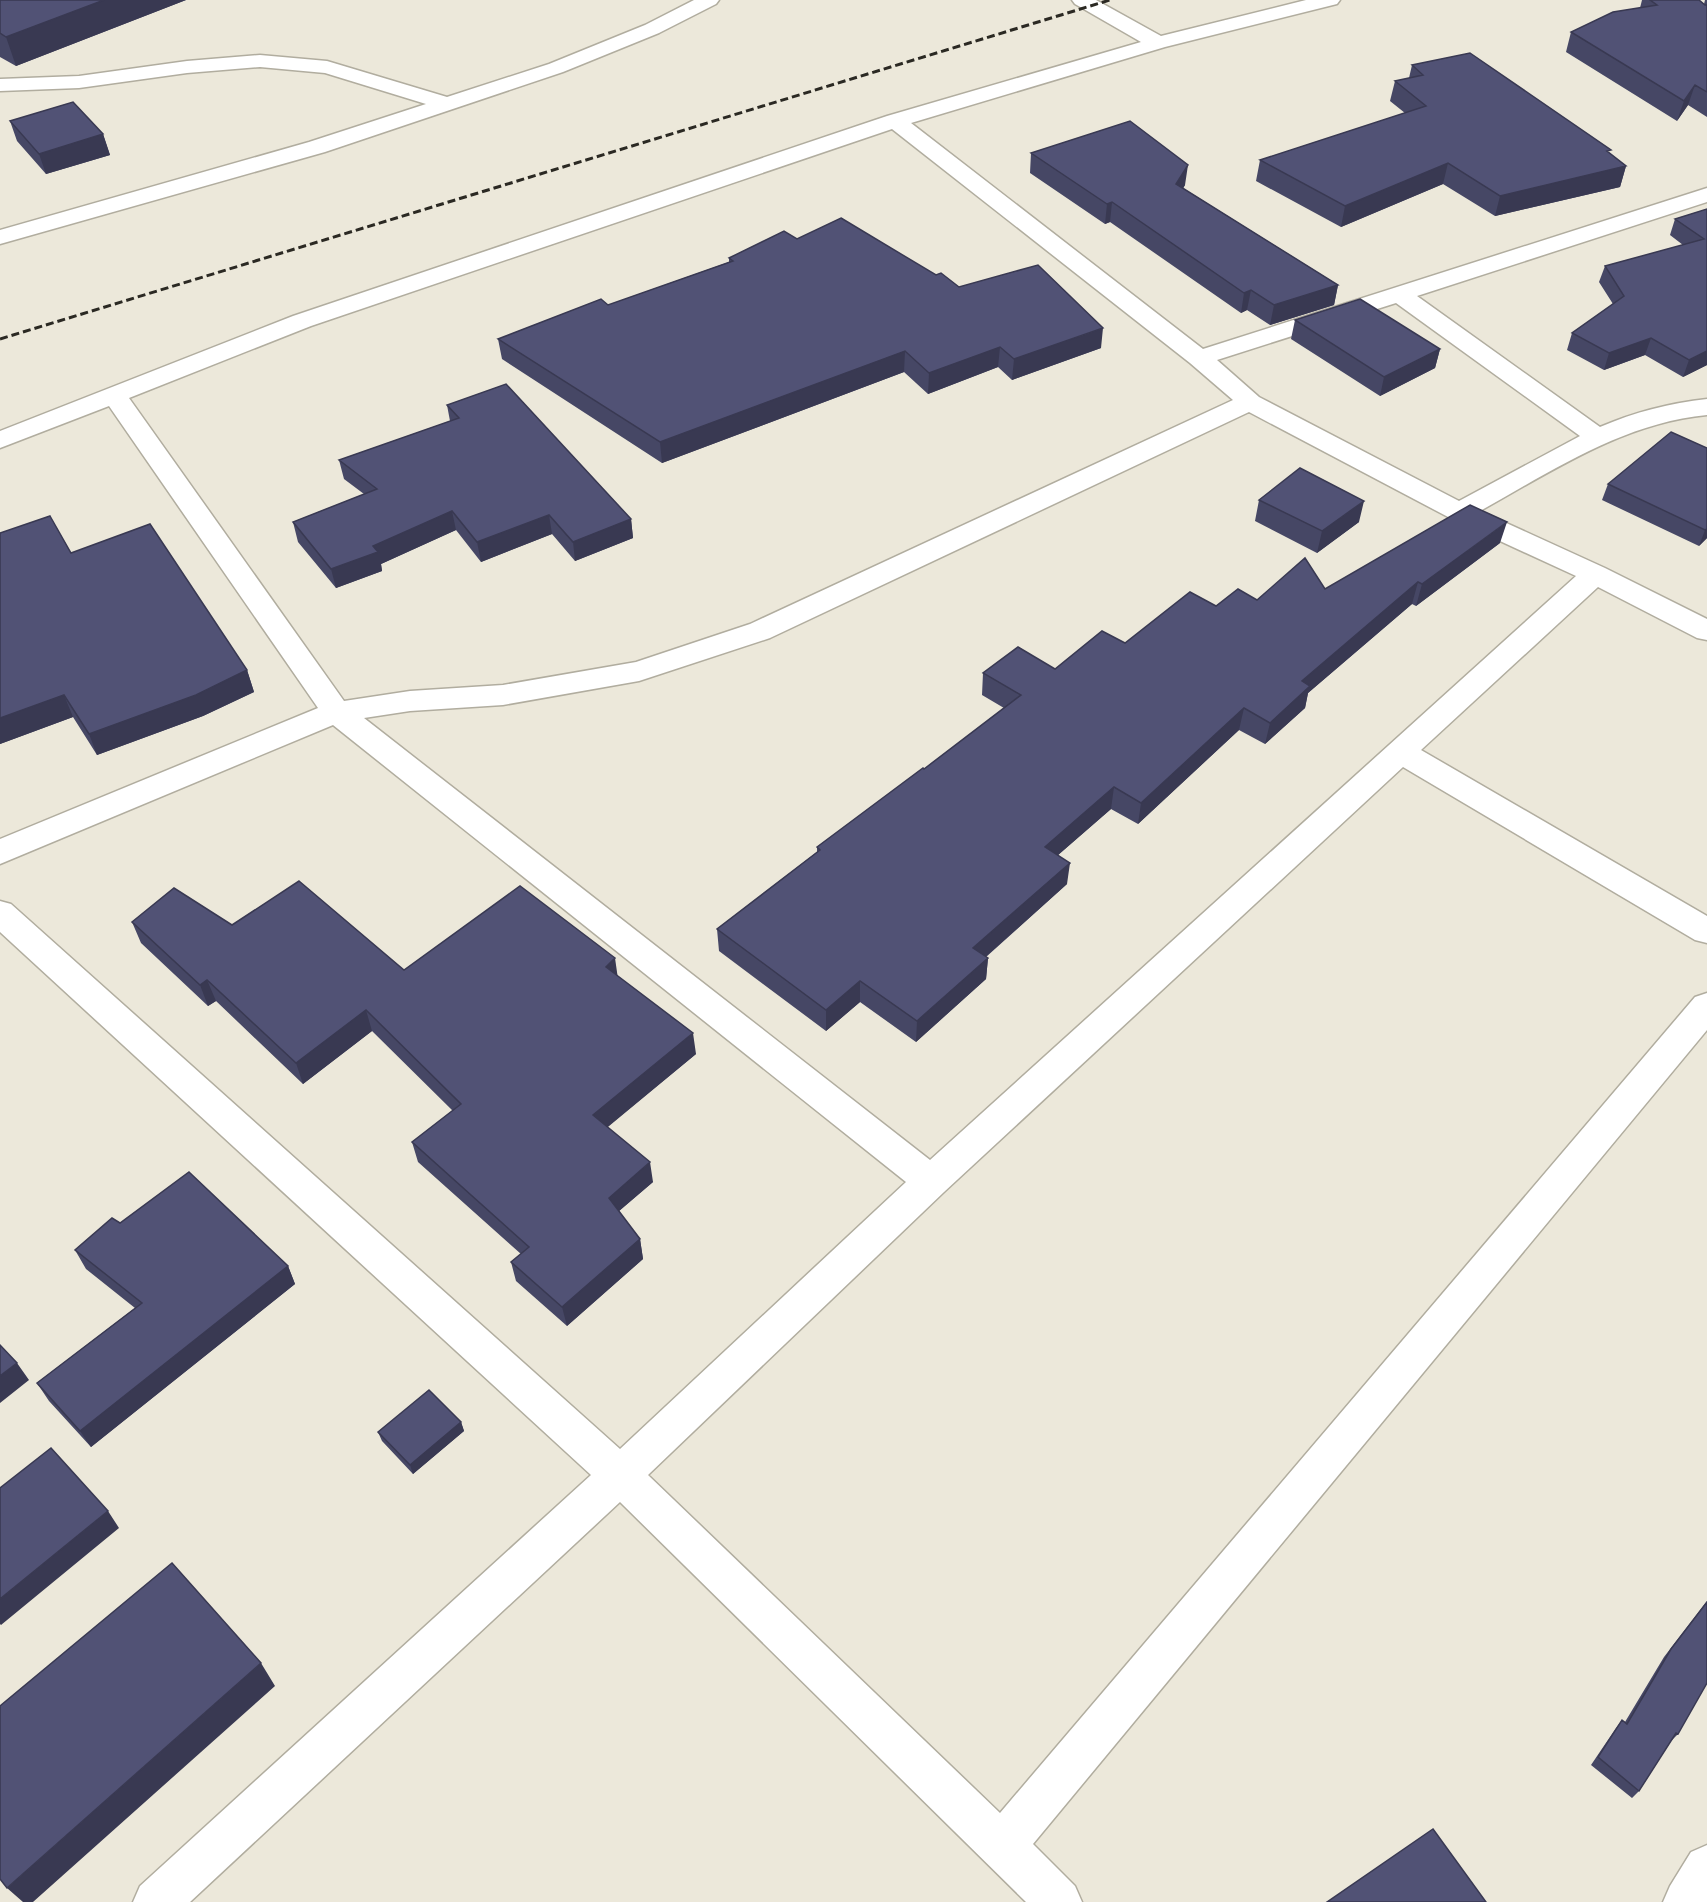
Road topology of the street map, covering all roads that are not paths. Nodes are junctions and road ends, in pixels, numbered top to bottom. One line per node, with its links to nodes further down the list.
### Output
1 (709, 0): 6 (street)
2 (1082, 0): 4 (street)
3 (1330, 0): 4 (street)
4 (1158, 43): 7 (street)
5 (0, 85): 6 (street)
6 (444, 103): 9 (street)
7 (895, 121): 11 (street); 12 (street)
8 (1707, 195): 10 (street)
9 (0, 237)
10 (1399, 294): 11 (street); 15 (street)
11 (1199, 358): 13 (street)
12 (114, 394): 16 (street); 20 (street)
13 (1250, 402): 17 (street); 20 (street)
14 (1707, 407): 15 (street)
15 (1598, 437): 17 (street)
16 (0, 440)
17 (1459, 512): 18 (street)
18 (1595, 574): 19 (street); 21 (street)
19 (1707, 631)
20 (336, 712): 22 (street); 26 (street)
21 (1399, 751): 24 (street); 26 (street)
22 (0, 852)
23 (0, 913): 27 (street)
24 (1707, 931)
25 (1707, 1006): 28 (street)
26 (932, 1180): 27 (street)
27 (620, 1475): 28 (street); 30 (street)
28 (1001, 1847): 31 (street)
29 (1707, 1868): 32 (street)
30 (156, 1902)
31 (1059, 1902)
32 (1686, 1902)

